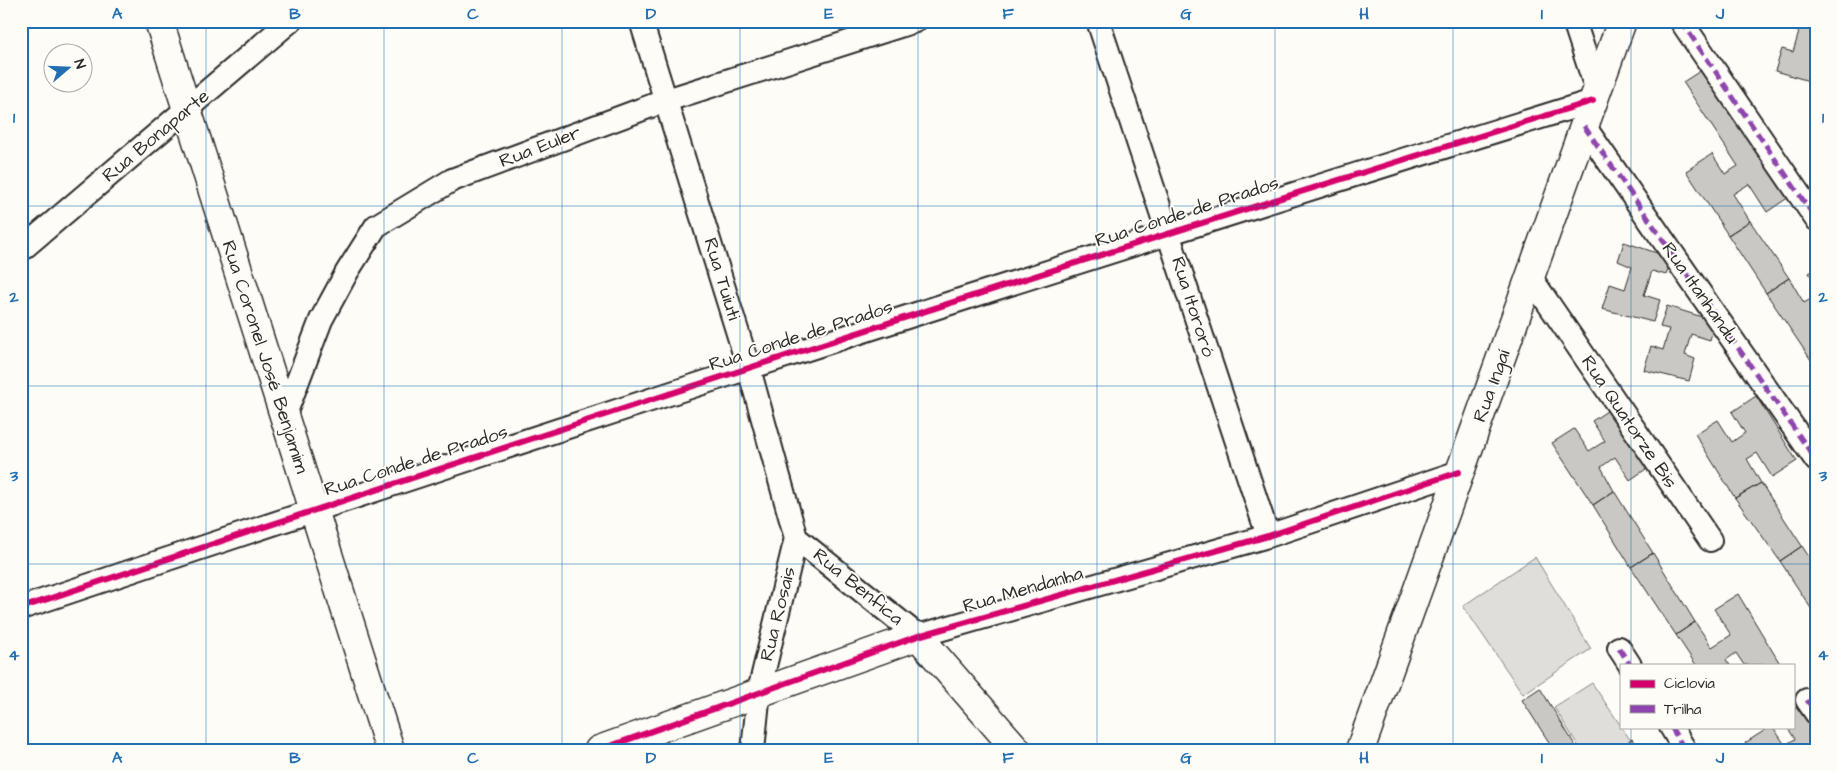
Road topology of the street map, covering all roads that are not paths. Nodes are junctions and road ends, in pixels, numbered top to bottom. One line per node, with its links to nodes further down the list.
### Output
1 (159, 21): 11 (street, Rua Coronel José Benjamim)
2 (290, 21): 11 (street, Rua Bonaparte)
3 (641, 21): 10 (street, Rua Tuiuti)
4 (915, 21): 10 (street, Rua Euler)
5 (1098, 21): 14 (street, Rua Itororó)
6 (1574, 21): 9 (street)
7 (1622, 21): 9 (street, Rua Ingaí)
8 (1681, 21): 13 (street)
9 (1595, 96): 12 (street, Rua Ingaí); 14 (street, Rua Conde de Prados)
10 (666, 100): 17 (street, Rua Tuiuti); 18 (street, Rua Euler)
11 (186, 111): 15 (street, Rua Bonaparte); 18 (street, Rua Coronel José Benjamim)
12 (1584, 126): 16 (street, Rua Ingaí); 19 (street, Rua Itanhandu)
13 (1816, 219)
14 (1168, 233): 17 (street, Rua Conde de Prados); 22 (street, Rua Itororó)
15 (21, 250)
16 (1531, 278): 20 (street, Rua Ingaí); 24 (street, Rua Quatorze Bis)
17 (749, 369): 21 (street, Rua Conde de Prados); 23 (street, Rua Tuiuti)
18 (284, 417): 21 (street, Rua Coronel José Benjamim)
19 (1816, 460)
20 (1459, 472): 22 (street, Rua Mendanha); 33 (street, Rua Ingaí)
21 (313, 510): 25 (street, Rua Conde de Prados); 29 (street, Rua Coronel José Benjamim)
22 (1268, 536): 26 (street, Rua Mendanha)
23 (796, 538): 26 (street, Rua Benfica); 27 (street, Rua Rosais)
24 (1710, 540)
25 (21, 608)
26 (918, 636): 27 (street, Rua Mendanha); 32 (street, Rua Benfica)
27 (759, 691): 30 (street, Rua Mendanha); 31 (street, Rua Rosais)
28 (1672, 728): 34 (street)
29 (390, 750)
30 (599, 750)
31 (752, 750)
32 (1017, 750)
33 (1360, 750)
34 (1686, 750)

